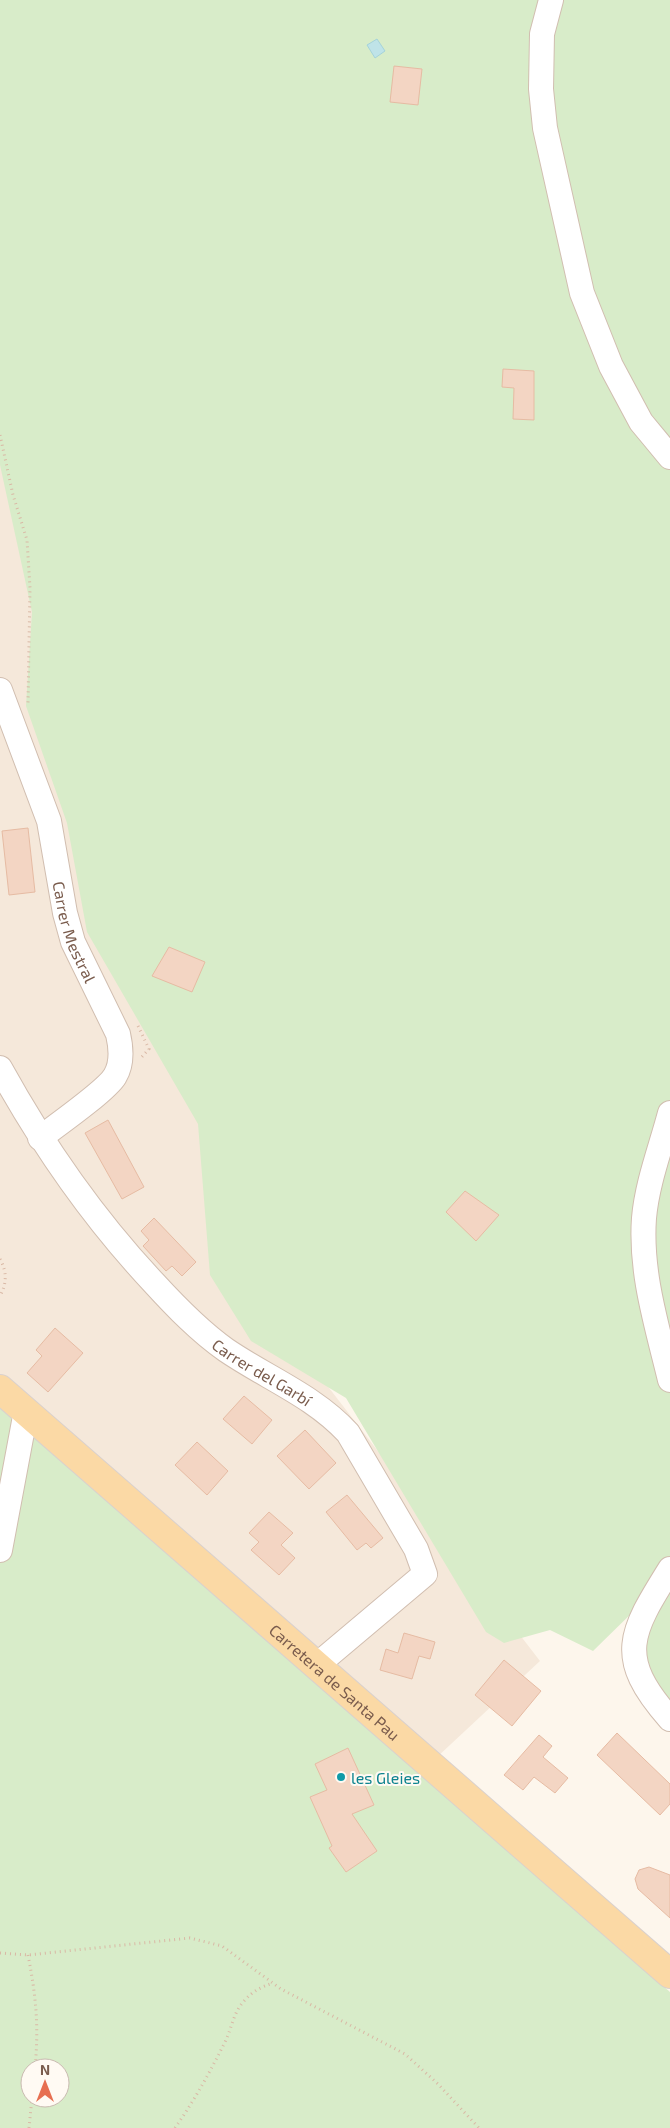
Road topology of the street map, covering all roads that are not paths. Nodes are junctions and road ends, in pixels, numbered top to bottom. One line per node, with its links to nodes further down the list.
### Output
1 (550, 0): 2 (street)
2 (670, 457)
3 (0, 690): 6 (street, Carrer Mestral)
4 (0, 1068): 6 (street, Carrer del Garbí)
5 (670, 1114): 7 (street)
6 (40, 1138): 12 (street, Carrer del Garbí)
7 (670, 1380)
8 (0, 1389): 9 (main road, Carretera de Santa Pau)
9 (26, 1411): 10 (street); 12 (main road, Carretera de Santa Pau)
10 (0, 1550)
11 (670, 1568): 13 (street)
12 (317, 1665): 14 (main road, Carretera de Santa Pau)
13 (670, 1719)
14 (670, 1974)

